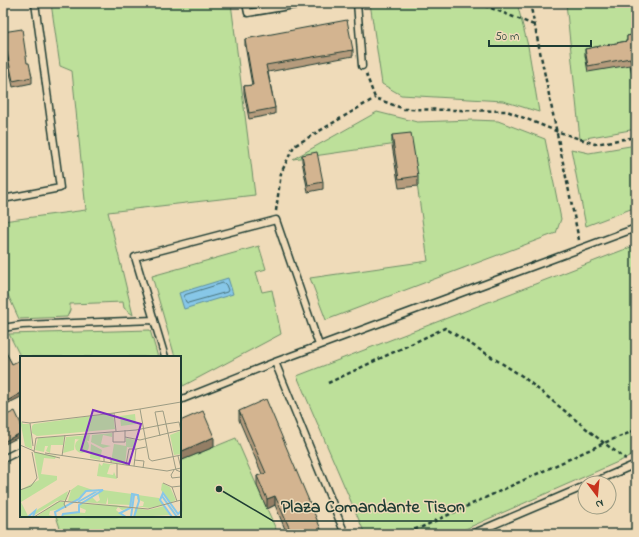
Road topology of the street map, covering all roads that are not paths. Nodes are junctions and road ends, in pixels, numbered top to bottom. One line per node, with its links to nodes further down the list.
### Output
1 (35, 3): 6 (lane)
2 (246, 3): 3 (lane)
3 (306, 3)
4 (357, 3): 5 (lane)
5 (362, 66)
6 (3, 199)
7 (636, 228): 10 (lane)
8 (154, 320): 9 (lane); 10 (lane); 11 (lane)
9 (3, 328)
10 (319, 345): 12 (lane)
11 (165, 356)
12 (275, 362): 13 (lane); 19 (lane)
13 (181, 400)
14 (20, 450): 15 (lane)
15 (3, 459)
16 (635, 465): 17 (lane)
17 (611, 475)
18 (577, 489): 20 (lane)
19 (345, 534)
20 (472, 534)

